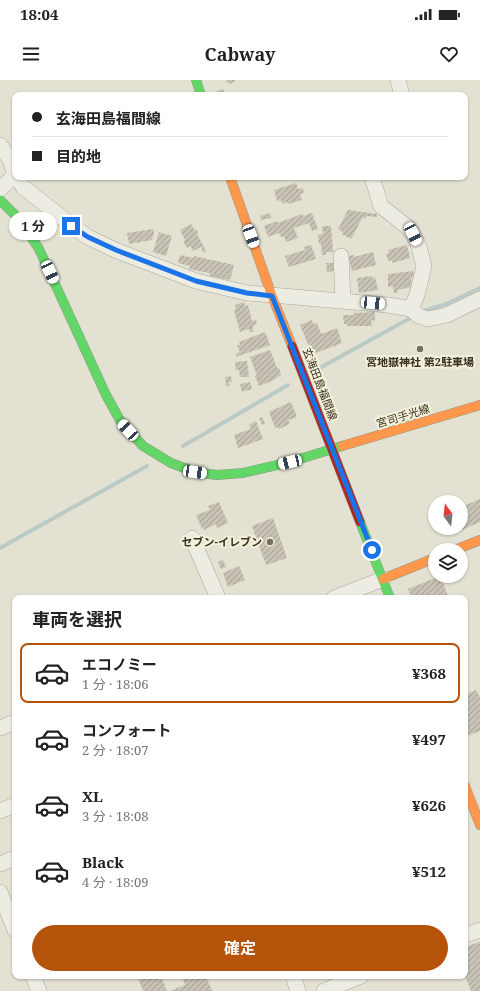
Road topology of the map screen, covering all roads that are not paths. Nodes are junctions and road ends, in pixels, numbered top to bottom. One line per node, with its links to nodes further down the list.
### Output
1 (196, 80): 3 (main road)
2 (398, 80): 4 (street)
3 (200, 92)
4 (401, 92)
5 (0, 146): 6 (street)
6 (12, 165)
7 (12, 179): 11 (street)
8 (18, 180): 14 (street)
9 (231, 180): 14 (main road, 玄海田島福間線)
10 (373, 180): 17 (street)
11 (0, 189)
12 (0, 200): 19 (main road, 宮司手光線)
13 (341, 256): 16 (street)
14 (272, 296): 16 (street); 19 (main road, 玄海田島福間線)
15 (480, 299): 17 (street)
16 (343, 301): 17 (street)
17 (415, 312)
18 (480, 405): 19 (main road, 宮司手光線)
19 (332, 450): 24 (main road, 玄海田島福間線)
20 (192, 538): 25 (street)
21 (480, 540): 22 (main road)
22 (468, 545)
23 (428, 561): 24 (main road)
24 (383, 579): 26 (street); 27 (main road, 玄海田島福間線)
25 (217, 595)
26 (342, 595)
27 (389, 595)
28 (12, 723): 29 (street)
29 (0, 728)
30 (468, 794): 33 (main road)
31 (12, 806): 32 (street)
32 (0, 810)
33 (480, 824)
34 (12, 859): 35 (street)
35 (0, 864)
36 (0, 892): 37 (street)
37 (12, 922)
38 (480, 930): 39 (street)
39 (468, 934)
40 (34, 979): 43 (street)
41 (294, 979): 44 (street)
42 (354, 979): 45 (street)
43 (39, 991)
44 (298, 991)
45 (324, 991)

